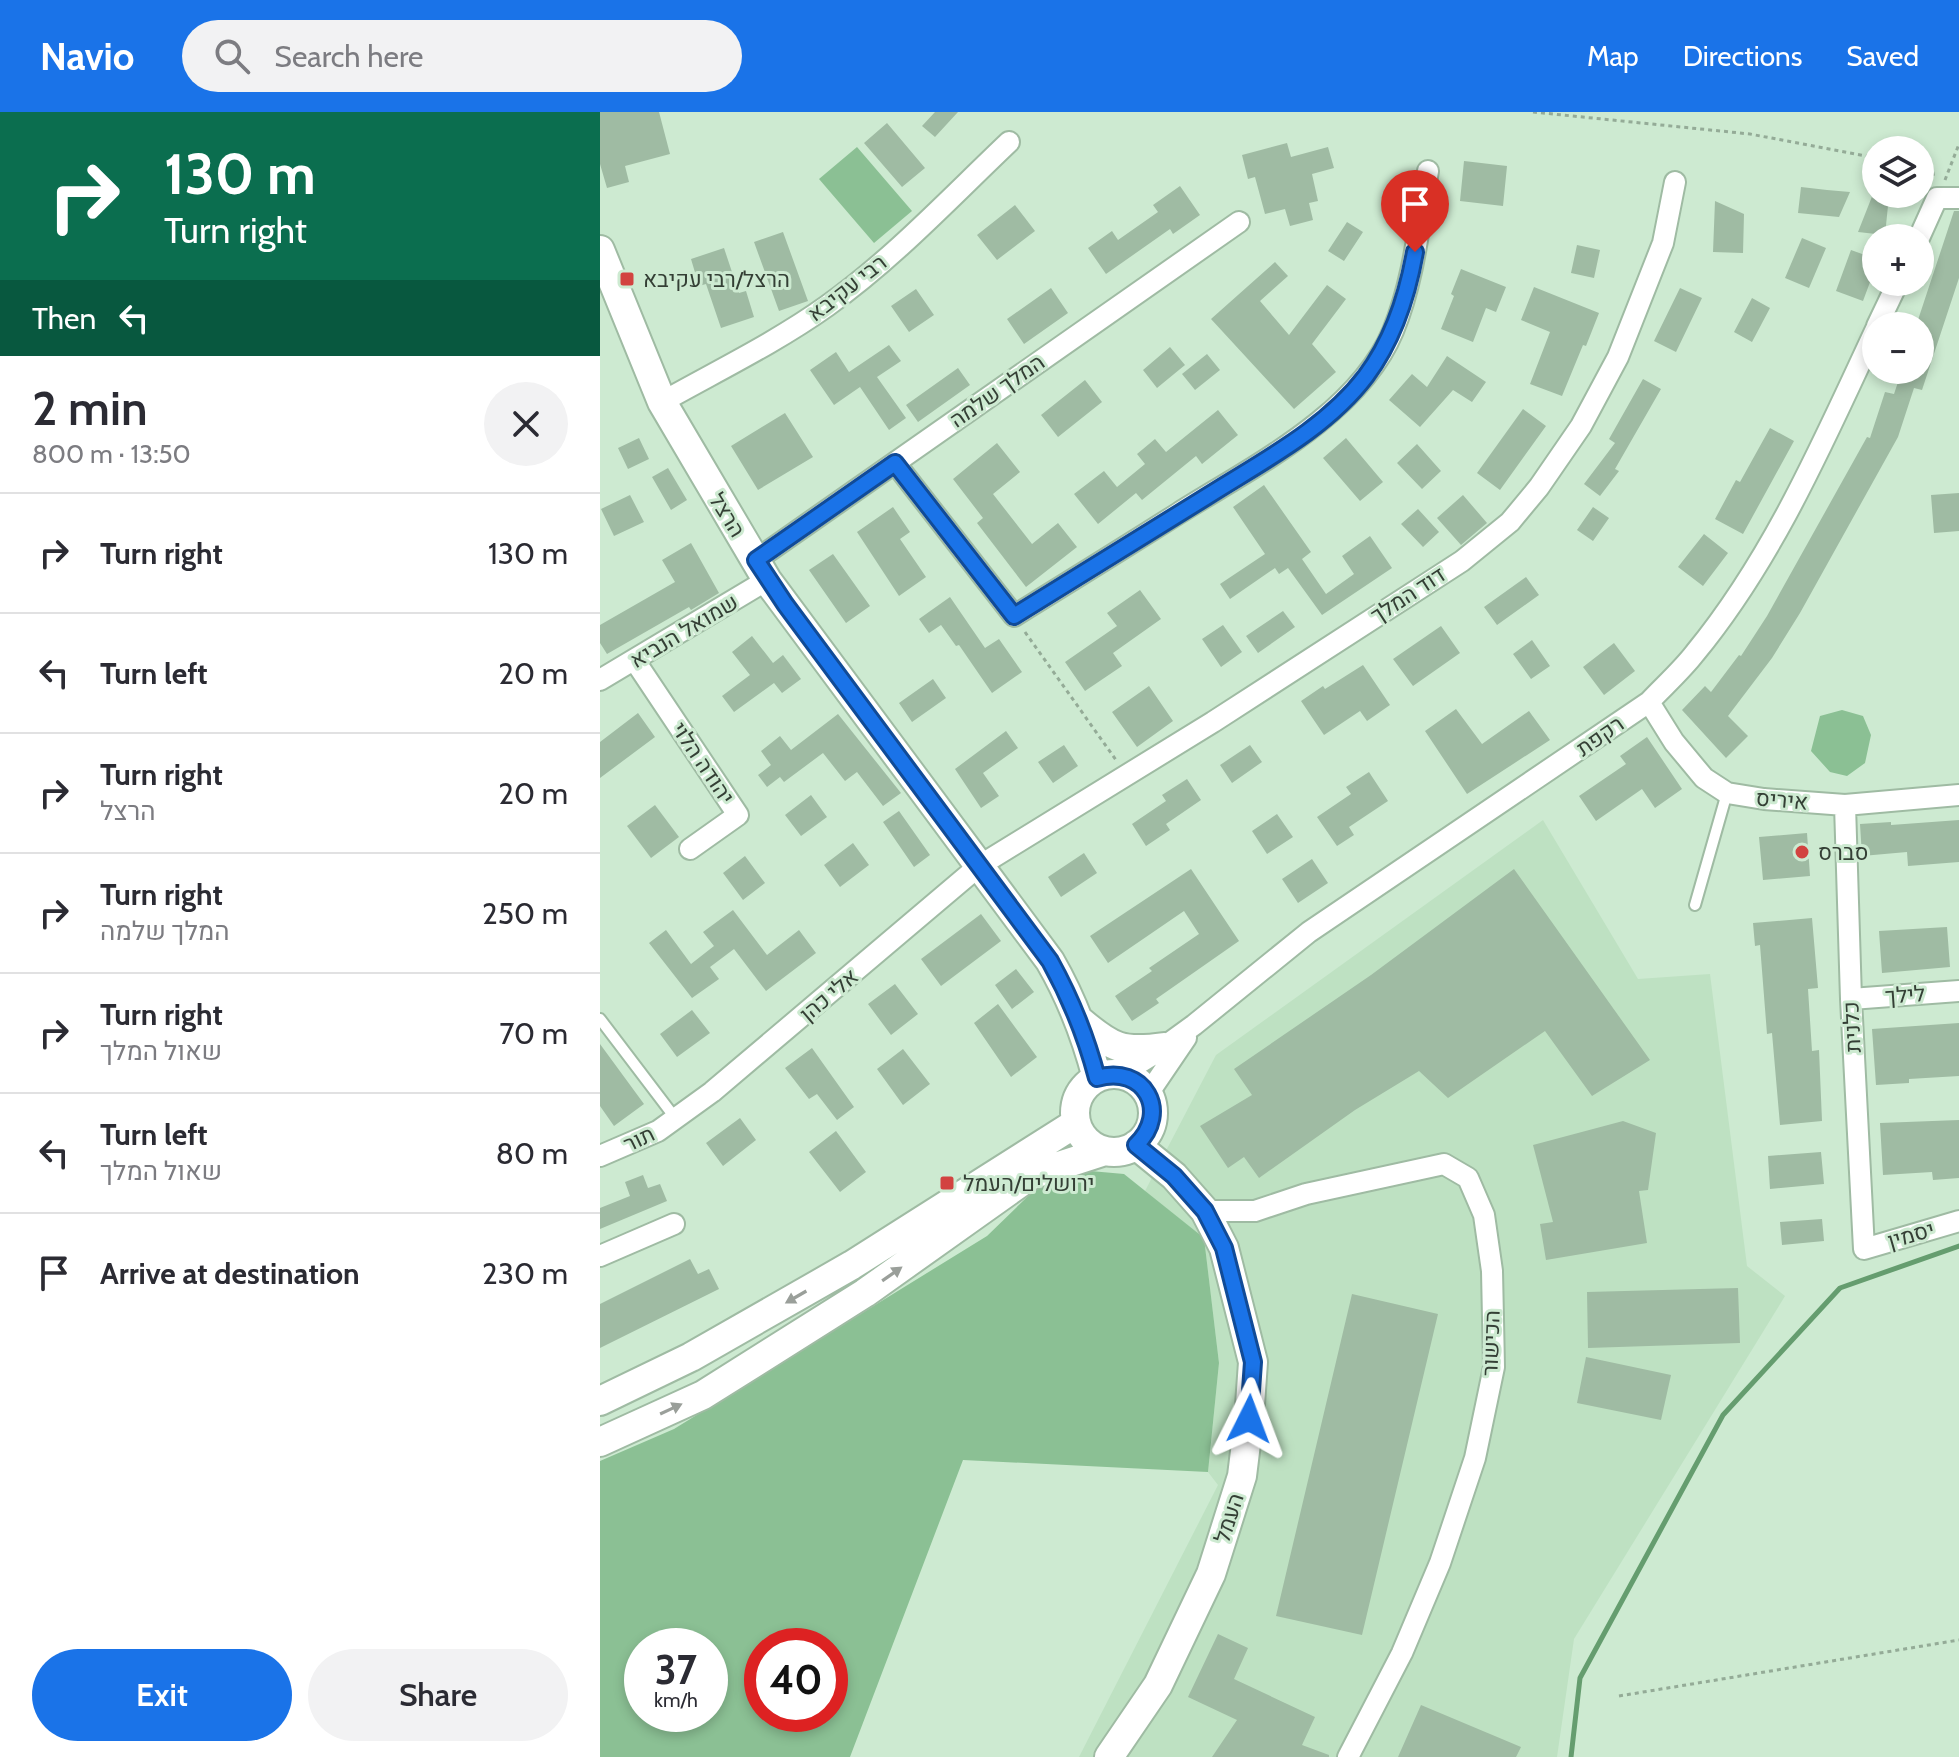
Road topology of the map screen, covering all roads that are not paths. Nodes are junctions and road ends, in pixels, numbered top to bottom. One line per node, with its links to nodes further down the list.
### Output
1 (1009, 142): 9 (street, רבי עקיבא)
2 (1428, 171): 10 (street)
3 (1675, 182): 19 (street, דוד המלך)
4 (1959, 198): 6 (street)
5 (1239, 222): 10 (street, המלך שלמה)
6 (1925, 224)
7 (600, 250): 9 (street, הרצל)
8 (1862, 359): 14 (street, רקפת)
9 (662, 402): 11 (street, הרצל)
10 (895, 463): 11 (street, המלך שלמה)
11 (762, 570): 12 (street, שמואל הנביא); 19 (street, הרצל)
12 (635, 661): 13 (street, שמואל הנביא); 18 (street, יהודה הלוי)
13 (600, 680)
14 (1649, 702): 15 (street, איריס); 25 (street, רקפת)
15 (1727, 793): 17 (street, איריס); 20 (lane)
16 (1959, 795): 17 (street, איריס)
17 (1845, 805): 22 (street, כלנית)
18 (690, 849)
19 (979, 866): 24 (street, הרצל); 29 (street, אלי כהן)
20 (1695, 905)
21 (1959, 991): 22 (street, לילך)
22 (1851, 999): 37 (street, כלנית)
23 (600, 1019): 29 (lane)
24 (1080, 1021): 26 (street); 27 (street, הרצל)
25 (1194, 1025): 26 (street, רקפת); 28 (street, רקפת)
26 (1164, 1047): 27 (street, רקפת)
27 (1108, 1076): 28 (street); 30 (street)
28 (1148, 1094): 31 (street)
29 (676, 1119): 33 (street, תור)
30 (1076, 1123): 32 (street); 39 (street, one-way to 39)
31 (1136, 1145): 32 (street); 34 (street, העמל)
32 (1105, 1151): 40 (street, one-way to 32)
33 (600, 1156)
34 (1205, 1211): 41 (street, העמל); 42 (street, הכישור)
35 (1959, 1221): 37 (street, יסמין)
36 (674, 1224): 38 (street)
37 (1864, 1249)
38 (600, 1256)
39 (600, 1401)
40 (600, 1442)
41 (1109, 1757)
42 (1348, 1757)

